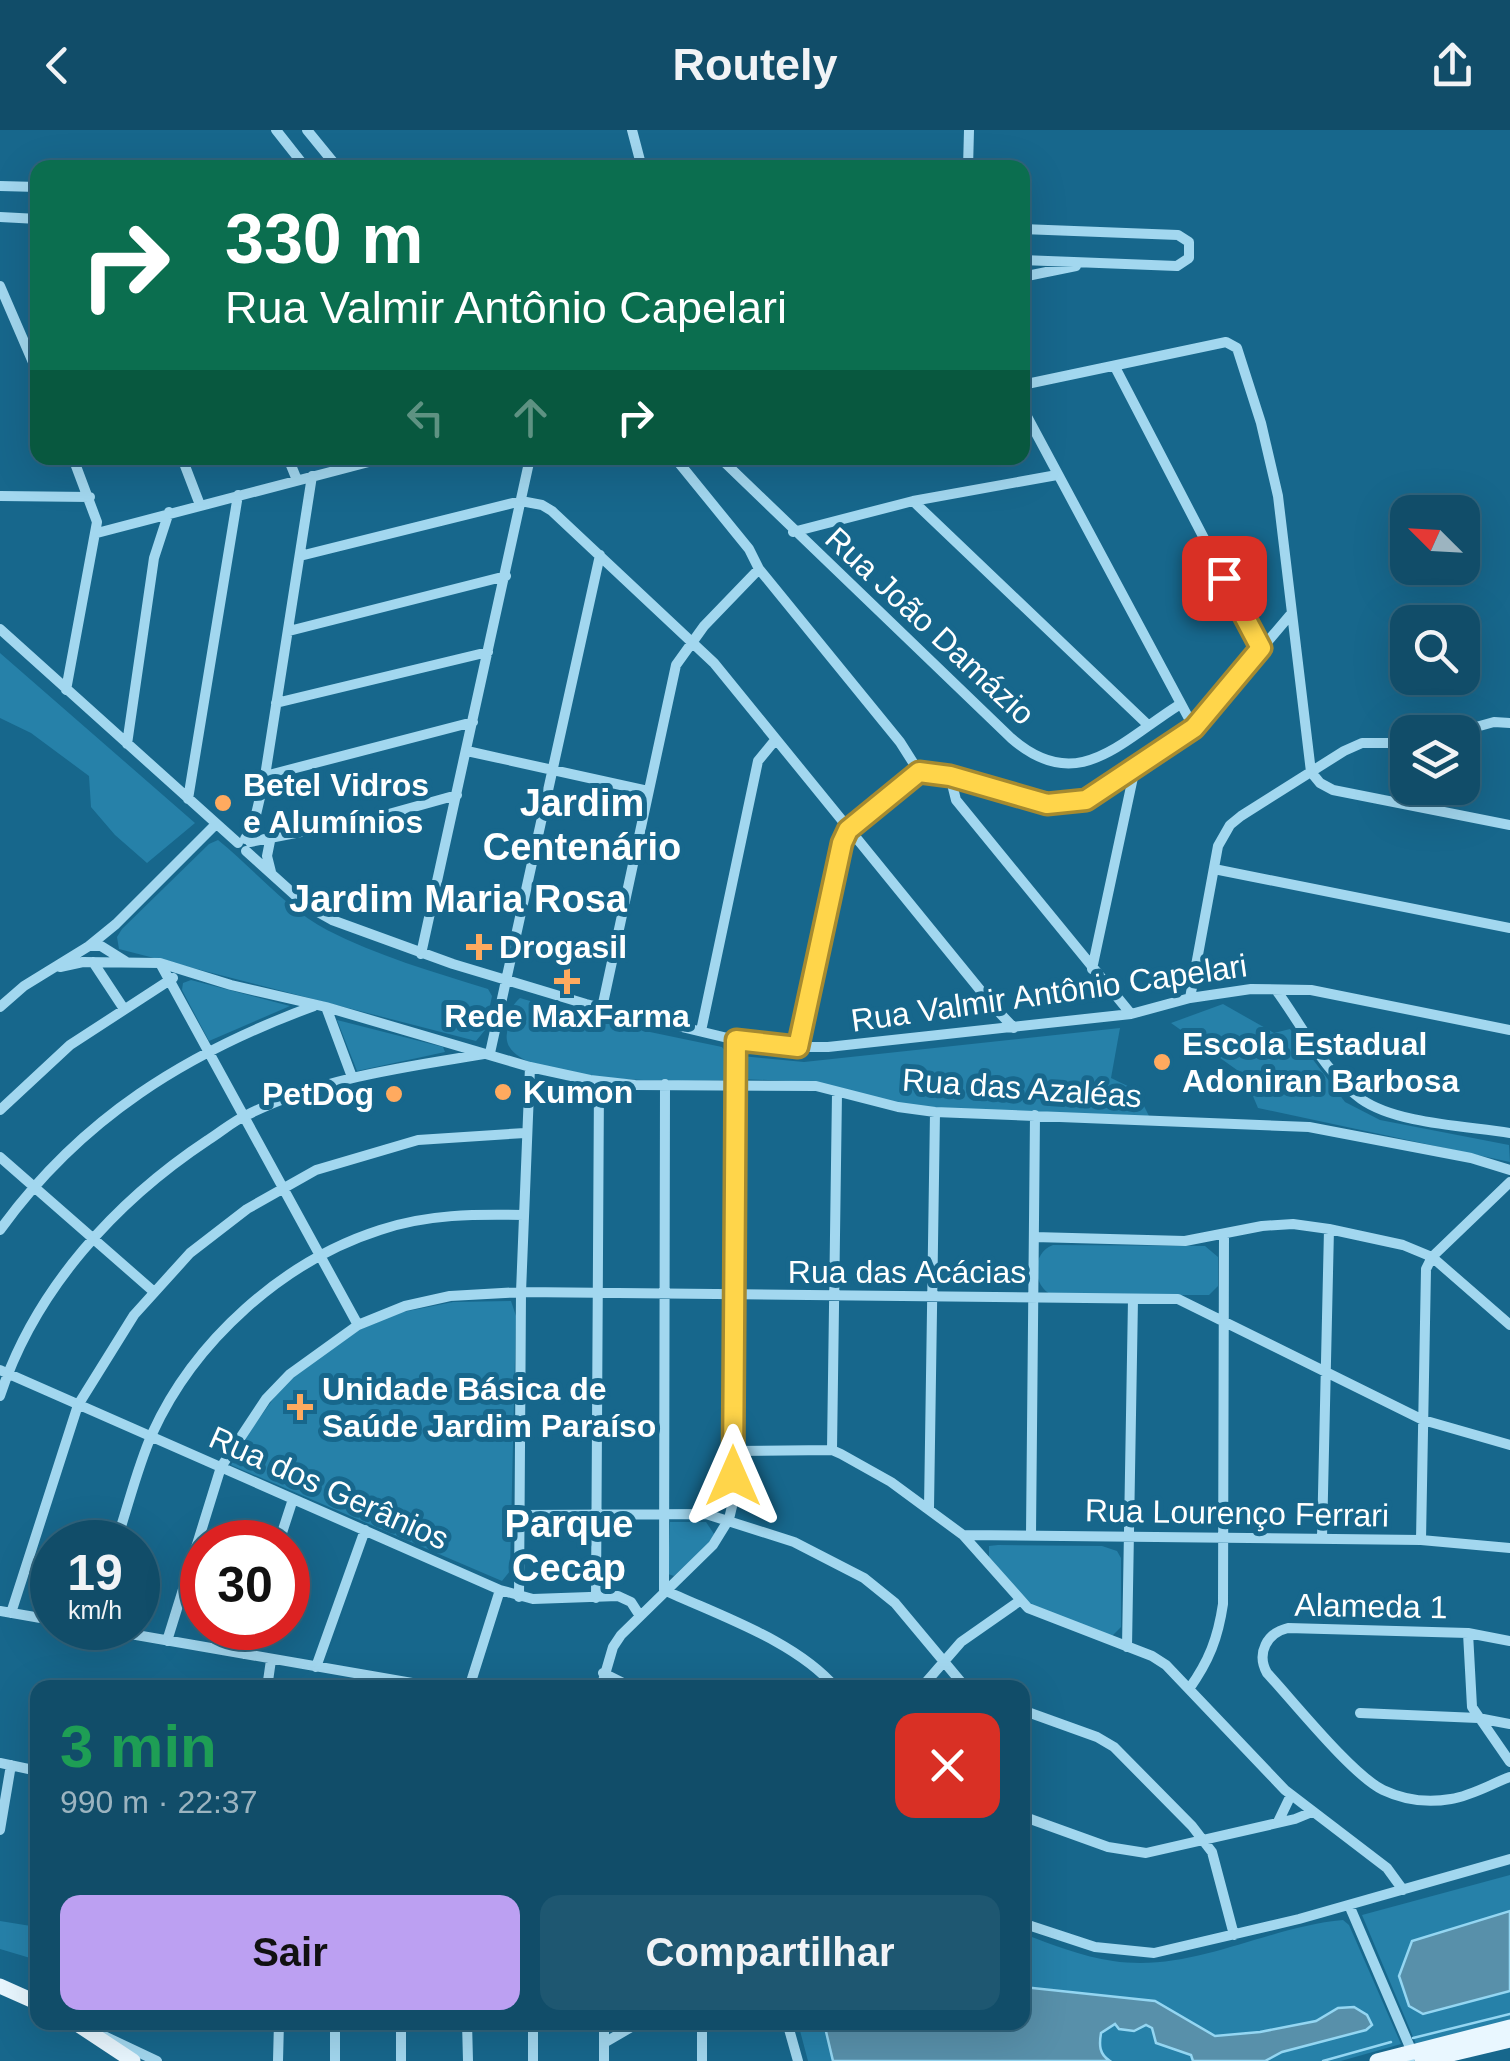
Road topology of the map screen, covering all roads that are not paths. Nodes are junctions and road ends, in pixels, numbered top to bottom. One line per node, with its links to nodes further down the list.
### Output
1 (276, 130): 5 (street)
2 (307, 130): 6 (street)
3 (632, 130): 7 (street)
4 (969, 130): 8 (street)
5 (300, 160)
6 (331, 160)
7 (640, 160)
8 (968, 160)
9 (0, 186): 10 (street)
10 (30, 188)
11 (0, 218): 12 (street)
12 (30, 219)
13 (1030, 230): 15 (street)
14 (1030, 260): 15 (street)
15 (1096, 262): 16 (street)
16 (1030, 275)
17 (0, 286): 18 (street)
18 (30, 355)
19 (1115, 367): 20 (street); 45 (street); 49 (street)
20 (1030, 383)
21 (1030, 422): 29 (street)
22 (76, 465): 34 (street)
23 (185, 465): 37 (street)
24 (291, 465): 31 (street)
25 (356, 465): 30 (street)
26 (529, 465): 35 (street)
27 (681, 465): 43 (street)
28 (727, 465): 39 (street, Rua João Damázio)
29 (1058, 475): 36 (street); 53 (street)
30 (312, 476): 31 (street); 42 (street)
31 (297, 480): 32 (street)
32 (238, 495): 37 (street); 71 (street)
33 (0, 496): 34 (street)
34 (90, 497): 40 (street)
35 (521, 501): 41 (street); 42 (street); 44 (street)
36 (912, 501): 39 (street); 56 (street)
37 (200, 505): 38 (street)
38 (169, 512): 40 (street); 61 (street)
39 (794, 532): 56 (street, Rua João Damázio)
40 (97, 533): 51 (street)
41 (600, 555): 48 (street); 64 (street)
42 (300, 556): 47 (street)
43 (759, 569): 48 (street); 65 (street)
44 (506, 576): 47 (street); 50 (street)
45 (1291, 614): 49 (street); 66 (street)
46 (0, 629): 51 (street, Rua Valmir Antônio Capelari)
47 (288, 631): 52 (street)
48 (691, 641): 59 (street); 69 (street)
49 (1261, 648): 58 (street)
50 (488, 652): 52 (street); 54 (street)
51 (66, 690): 61 (street, Rua Valmir Antônio Capelari)
52 (276, 703): 67 (street)
53 (1180, 705): 56 (street, Rua João Damázio); 58 (street)
54 (473, 722): 62 (street); 67 (street)
55 (1510, 723): 57 (street)
56 (1148, 724)
57 (1480, 726)
58 (1194, 728): 63 (street)
59 (776, 739): 74 (street); 103 (street)
60 (1390, 743): 66 (street)
61 (127, 744): 71 (street, Rua Valmir Antônio Capelari)
62 (467, 751): 64 (street); 70 (street)
63 (1136, 768): 68 (street); 86 (street)
64 (553, 770): 69 (street); 89 (street)
65 (919, 772): 68 (street); 74 (street)
66 (1310, 772): 72 (street); 77 (street)
67 (265, 776): 76 (street)
68 (950, 776): 86 (street)
69 (648, 791): 96 (street)
70 (456, 795): 75 (street); 81 (street)
71 (188, 798): 73 (street, Rua Valmir Antônio Capelari)
72 (1510, 825)
73 (215, 826): 76 (street, Rua Valmir Antônio Capelari); 80 (street)
74 (848, 830): 95 (street); 105 (street)
75 (270, 840): 76 (street); 78 (street)
76 (245, 844): 78 (street, Rua Valmir Antônio Capelari)
77 (1214, 869): 79 (street); 92 (street)
78 (272, 873): 81 (street, Rua Valmir Antônio Capelari)
79 (1510, 928)
80 (95, 946): 82 (street, Rua das Azaléas); 83 (street); 85 (street, Rua das Azaléas)
81 (421, 954): 89 (street, Rua Valmir Antônio Capelari)
82 (126, 960): 83 (street, Rua das Azaléas); 84 (street, Rua das Azaléas)
83 (88, 962): 85 (street, Rua das Azaléas); 97 (street)
84 (160, 963): 87 (street, Rua das Azaléas); 88 (street)
85 (60, 967): 94 (street, Rua das Azaléas)
86 (1092, 970): 91 (street)
87 (188, 973): 88 (street); 93 (street, Rua das Azaléas)
88 (168, 980): 97 (street); 106 (street)
89 (505, 981): 96 (street, Rua Valmir Antônio Capelari); 107 (street)
90 (1276, 990): 92 (street, Rua Valmir Antônio Capelari); 101 (street); 119 (street, Rua Valmir Antônio Capelari)
91 (1110, 991): 98 (street); 99 (street)
92 (1190, 998): 98 (street, Rua Valmir Antônio Capelari)
93 (320, 1006): 106 (street); 107 (street, Rua das Azaléas); 109 (street)
94 (0, 1007)
95 (994, 1007): 100 (street); 102 (street)
96 (602, 1008): 103 (street, Rua Valmir Antônio Capelari)
97 (124, 1009): 114 (street)
98 (1130, 1014): 99 (street, Rua Valmir Antônio Capelari)
99 (1106, 1017): 100 (street, Rua Valmir Antônio Capelari)
100 (1014, 1028): 102 (street, Rua Valmir Antônio Capelari)
101 (1510, 1030)
102 (984, 1031): 105 (street, Rua Valmir Antônio Capelari)
103 (700, 1032): 104 (street, Rua Valmir Antônio Capelari)
104 (736, 1040): 105 (street, Rua Valmir Antônio Capelari); 112 (street)
105 (798, 1047)
106 (208, 1050): 116 (street); 124 (street)
107 (490, 1053): 108 (street, Rua das Azaléas); 109 (street)
108 (530, 1067): 110 (street, Rua das Azaléas); 118 (street)
109 (352, 1077): 116 (street)
110 (598, 1082): 111 (street, Rua das Azaléas); 135 (street)
111 (665, 1084): 112 (street, Rua das Azaléas); 136 (street)
112 (734, 1087): 113 (street, Rua das Azaléas); 138 (street)
113 (837, 1094): 115 (street, Rua das Azaléas); 137 (street)
114 (0, 1110)
115 (935, 1112): 117 (street, Rua das Azaléas); 139 (street)
116 (245, 1115): 123 (street); 130 (street)
117 (1035, 1115): 121 (street, Rua das Azaléas); 129 (street)
118 (525, 1132): 123 (street); 125 (street)
119 (1510, 1133)
120 (0, 1157): 124 (street)
121 (1510, 1170)
122 (1510, 1182): 132 (street)
123 (282, 1187): 131 (street); 133 (street)
124 (35, 1188): 127 (street); 130 (street)
125 (524, 1215): 131 (street); 134 (street)
126 (1329, 1229): 128 (street); 132 (street); 145 (street)
127 (0, 1230)
128 (1224, 1234): 129 (street); 142 (street)
129 (1034, 1237): 140 (street)
130 (92, 1240): 133 (street); 146 (street)
131 (319, 1257): 143 (street); 150 (street)
132 (1432, 1257): 144 (street); 149 (street)
133 (153, 1291): 148 (street)
134 (521, 1292): 135 (street, Rua das Acácias); 143 (street, Rua das Acácias); 159 (street)
135 (599, 1295): 136 (street, Rua das Acácias); 157 (street)
136 (664, 1295): 138 (street, Rua das Acácias); 158 (street)
137 (836, 1295): 138 (street, Rua das Acácias); 139 (street, Rua das Acácias); 152 (street)
138 (733, 1296): 153 (street)
139 (934, 1297): 140 (street, Rua das Acácias); 156 (street)
140 (1033, 1298): 141 (street, Rua das Acácias); 165 (street)
141 (1133, 1300): 142 (street, Rua das Acácias); 166 (street)
142 (1226, 1320): 145 (street, Rua das Acácias); 167 (street)
143 (358, 1325): 154 (street, Rua das Acácias)
144 (1510, 1325)
145 (1324, 1371): 149 (street, Rua das Acácias); 168 (street)
146 (4, 1372): 147 (street); 148 (street, Rua dos Gerânios)
147 (0, 1396)
148 (78, 1405): 150 (street, Rua dos Gerânios); 176 (street)
149 (1423, 1420): 151 (street, Rua das Acácias); 169 (street)
150 (150, 1437): 154 (street, Rua dos Gerânios); 160 (street)
151 (1510, 1446)
152 (832, 1450): 153 (street); 156 (street)
153 (734, 1451): 162 (street)
154 (222, 1467): 155 (street, Rua dos Gerânios); 180 (street, Rua das Acácias)
155 (294, 1498): 161 (street); 163 (street, Rua dos Gerânios)
156 (929, 1508): 164 (street)
157 (596, 1513): 158 (street); 159 (street); 174 (street)
158 (663, 1514): 162 (street); 172 (street)
159 (520, 1515): 173 (street)
160 (123, 1520)
161 (286, 1520)
162 (729, 1520): 172 (street); 186 (street)
163 (365, 1530): 171 (street, Rua dos Gerânios); 187 (street)
164 (963, 1534): 165 (street, Rua Lourenço Ferrari); 175 (street)
165 (1032, 1535): 166 (street, Rua Lourenço Ferrari)
166 (1130, 1536): 167 (street, Rua Lourenço Ferrari); 182 (street)
167 (1224, 1538): 168 (street, Rua Lourenço Ferrari); 197 (street)
168 (1322, 1538): 169 (street, Rua Lourenço Ferrari)
169 (1421, 1540): 170 (street, Rua Lourenço Ferrari)
170 (1510, 1548)
171 (500, 1590): 173 (street, Rua dos Gerânios); 191 (street)
172 (664, 1590): 177 (street); 194 (street)
173 (519, 1597): 174 (street, Rua dos Gerânios)
174 (596, 1598): 177 (street, Rua dos Gerânios)
175 (1020, 1600): 182 (street); 186 (street)
176 (6, 1612)
177 (640, 1616): 188 (street)
178 (1468, 1633): 181 (street, Alameda 1); 200 (street); 205 (street, Alameda 1)
179 (160, 1640): 180 (street)
180 (168, 1641): 184 (street)
181 (1510, 1642)
182 (1128, 1646): 197 (street)
183 (245, 1650): 184 (street)
184 (244, 1654): 185 (street)
185 (271, 1660): 187 (street); 189 (street)
186 (943, 1662): 195 (street); 196 (street)
187 (316, 1667): 190 (street)
188 (603, 1673): 192 (street); 193 (street)
189 (268, 1680)
190 (394, 1680)
191 (472, 1680)
192 (602, 1680)
193 (617, 1680)
194 (828, 1680)
195 (928, 1680)
196 (959, 1680)
197 (1189, 1689): 206 (street)
198 (1030, 1713): 211 (street)
199 (1360, 1713): 200 (street)
200 (1478, 1718): 201 (street); 202 (street)
201 (1510, 1724)
202 (1510, 1762)
203 (5, 1764): 204 (street); 210 (street)
204 (30, 1769)
205 (1510, 1777)
206 (1291, 1795): 207 (street); 209 (street)
207 (1312, 1812): 209 (street); 213 (street)
208 (1030, 1819): 211 (street)
209 (1278, 1822): 211 (street)
210 (0, 1830)
211 (1205, 1841): 216 (street)
212 (1510, 1860): 213 (street)
213 (1403, 1890): 214 (street)
214 (1349, 1905): 216 (street); 233 (street)
215 (1030, 1925): 216 (street)
216 (1234, 1935)
217 (0, 1986): 218 (main road)
218 (30, 1999)
219 (1510, 2026): 233 (main road)
220 (279, 2030): 237 (street)
221 (335, 2030): 238 (street)
222 (401, 2030): 239 (street)
223 (467, 2030): 240 (street)
224 (533, 2030): 241 (street)
225 (604, 2030): 232 (street)
226 (627, 2030): 232 (street)
227 (702, 2030): 243 (street)
228 (789, 2030): 244 (street)
229 (91, 2031): 231 (street); 234 (main road)
230 (1510, 2040): 233 (main road)
231 (122, 2042): 235 (main road); 236 (street)
232 (604, 2044): 242 (street)
233 (1413, 2058): 245 (main road)
234 (133, 2061)
235 (142, 2061)
236 (158, 2061)
237 (278, 2061)
238 (335, 2061)
239 (401, 2061)
240 (468, 2061)
241 (534, 2061)
242 (604, 2061)
243 (702, 2061)
244 (798, 2061)
245 (1376, 2061)

